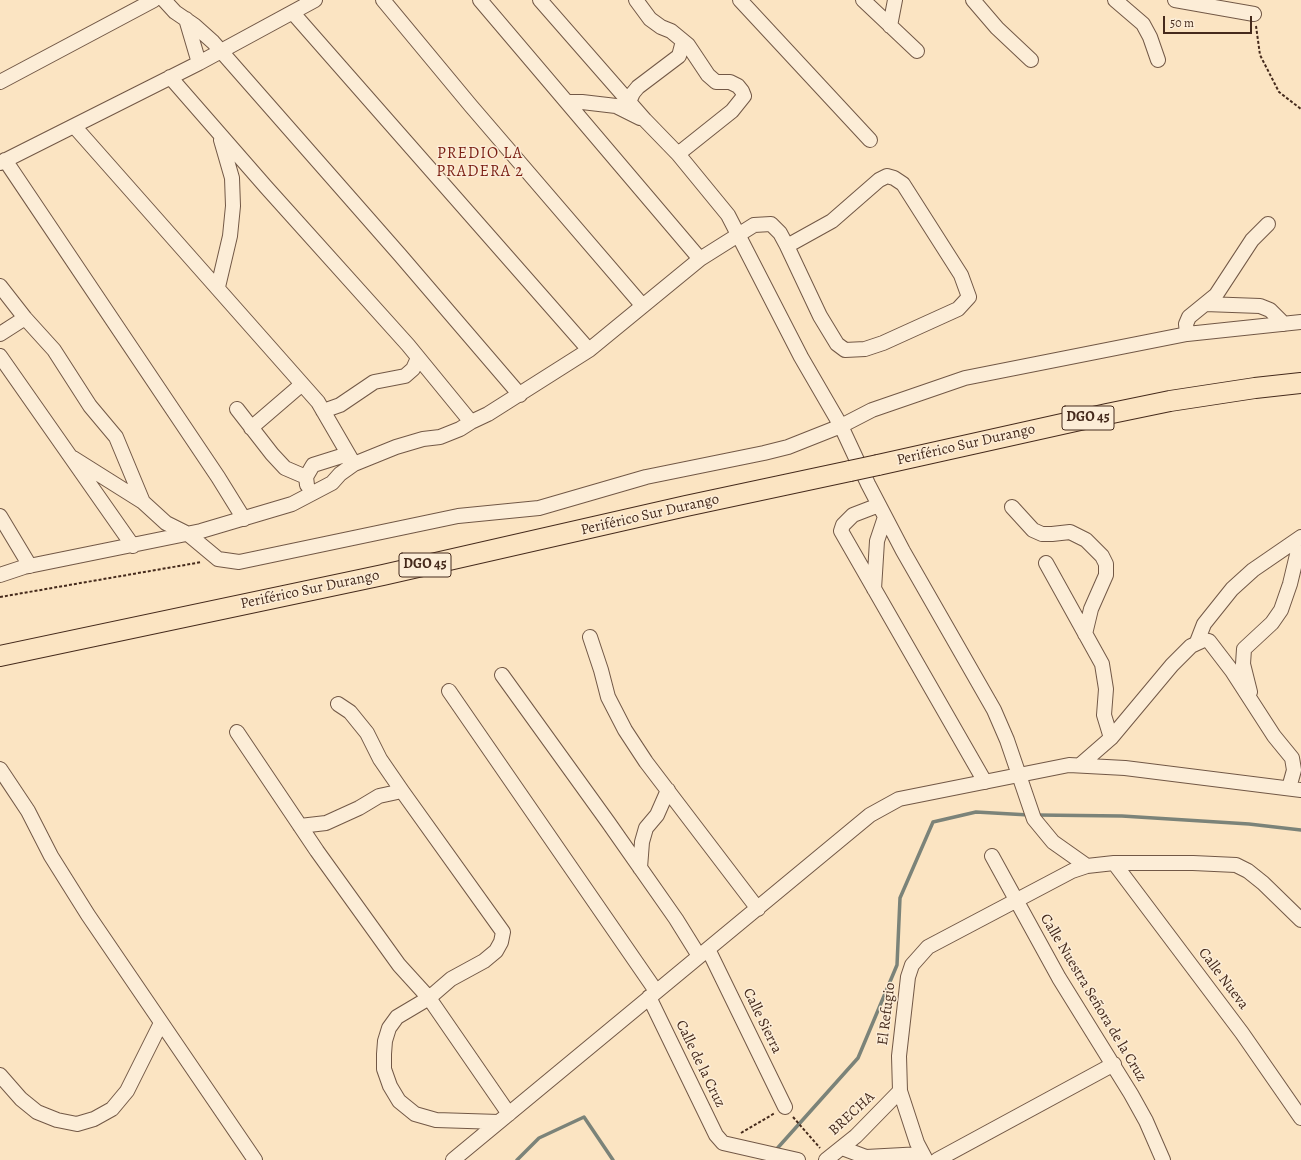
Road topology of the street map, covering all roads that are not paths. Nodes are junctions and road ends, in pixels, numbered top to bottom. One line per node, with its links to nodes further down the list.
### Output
1 (154, 0): 25 (street)
2 (164, 0): 16 (street)
3 (315, 0): 14 (street)
4 (383, 0): 41 (street)
5 (480, 0): 26 (street)
6 (540, 0): 27 (street)
7 (636, 0): 18 (street)
8 (740, 0): 31 (street)
9 (863, 0): 17 (street)
10 (895, 0): 17 (street)
11 (973, 0): 21 (street)
12 (1115, 0): 22 (street)
13 (1175, 0): 15 (street)
14 (293, 13): 20 (street); 47 (street)
15 (1254, 14)
16 (186, 19): 20 (street); 23 (street)
17 (890, 26): 19 (street)
18 (683, 41): 27 (street); 32 (street)
19 (918, 51)
20 (220, 52): 23 (street); 52 (street)
21 (1031, 60)
22 (1158, 60)
23 (199, 63): 24 (street)
24 (170, 77): 29 (street); 30 (street)
25 (0, 82)
26 (567, 102): 28 (street); 37 (street)
27 (629, 102): 28 (street)
28 (645, 120): 32 (street)
29 (74, 126): 33 (street); 39 (street)
30 (219, 133): 39 (street); 49 (street)
31 (870, 140)
32 (678, 154): 35 (street)
33 (3, 161): 66 (street)
34 (1268, 224): 40 (street)
35 (738, 234): 36 (street); 37 (street); 56 (street)
36 (787, 246): 36 (street)
37 (700, 259): 41 (street)
38 (0, 286): 42 (street)
39 (218, 286): 51 (street)
40 (1205, 304): 44 (street); 46 (street)
41 (642, 305): 47 (street)
42 (25, 318): 45 (street); 62 (street)
43 (1301, 322): 44 (street)
44 (1284, 324): 46 (street)
45 (0, 334)
46 (1187, 334): 56 (street)
47 (590, 350): 52 (street)
48 (0, 356): 58 (street)
49 (418, 358): 54 (street); 55 (street)
50 (1301, 384): 77 (highway, Periférico Sur Durango / DGO 45, bridge)
51 (301, 385): 54 (street); 57 (street)
52 (520, 395): 55 (street)
53 (237, 409): 57 (street)
54 (323, 411): 59 (street)
55 (471, 422): 59 (street)
56 (841, 426): 64 (street); 67 (street)
57 (251, 428): 60 (street)
58 (73, 458): 62 (street); 69 (street)
59 (351, 459): 60 (street); 61 (street)
60 (306, 478): 61 (street)
61 (312, 494): 66 (street)
62 (143, 502): 67 (street)
63 (1012, 507): 74 (street)
64 (882, 511): 73 (street); 73 (street); 86 (street)
65 (0, 516): 71 (street)
66 (244, 519): 67 (street)
67 (188, 534): 69 (street)
68 (1301, 538): 76 (street); 81 (street)
69 (133, 546): 71 (street)
70 (1046, 563): 74 (street)
71 (30, 566): 72 (street)
72 (0, 576)
73 (874, 589): 87 (street)
74 (1085, 634): 83 (street)
75 (590, 637): 89 (street)
76 (1197, 642): 81 (street); 83 (street)
77 (0, 656)
78 (502, 674): 95 (street, Calle Sierra)
79 (449, 691): 100 (street, Calle de la Cruz)
80 (338, 704): 90 (street)
81 (1254, 706): 88 (street)
82 (237, 732): 91 (street)
83 (1111, 738): 84 (street)
84 (1080, 765): 86 (street); 88 (street)
85 (0, 770): 102 (street)
86 (1020, 774): 87 (street); 94 (street)
87 (984, 782): 97 (street)
88 (1295, 789)
89 (668, 790): 95 (street); 97 (street)
90 (402, 791): 91 (street); 101 (street)
91 (300, 826): 101 (street)
92 (992, 856): 96 (street, Calle Nuestra Señora de la Cruz)
93 (1114, 863): 94 (street, El Refugio); 98 (street, El Refugio); 108 (street, Calle Nueva)
94 (1087, 866): 96 (street, El Refugio)
95 (640, 868): 99 (street, Calle Sierra)
96 (1015, 900): 103 (street, Calle Nuestra Señora de la Cruz); 105 (street, El Refugio)
97 (758, 909): 99 (street)
98 (1301, 920)
99 (704, 953): 100 (street); 106 (street, Calle Sierra)
100 (653, 994): 107 (street); 114 (street, Calle de la Cruz)
101 (429, 998): 107 (street); 107 (street)
102 (161, 1023): 104 (street); 112 (street)
103 (1114, 1064): 115 (street); 116 (street, Calle Nuestra Señora de la Cruz)
104 (0, 1075)
105 (900, 1091): 109 (street, BRECHA); 110 (street, El Refugio)
106 (785, 1107)
107 (504, 1118): 113 (street)
108 (1301, 1118)
109 (842, 1148): 110 (street); 111 (street, BRECHA)
110 (924, 1157)
111 (827, 1159)
112 (255, 1160)
113 (453, 1160)
114 (798, 1160)
115 (937, 1160)
116 (1163, 1160)

